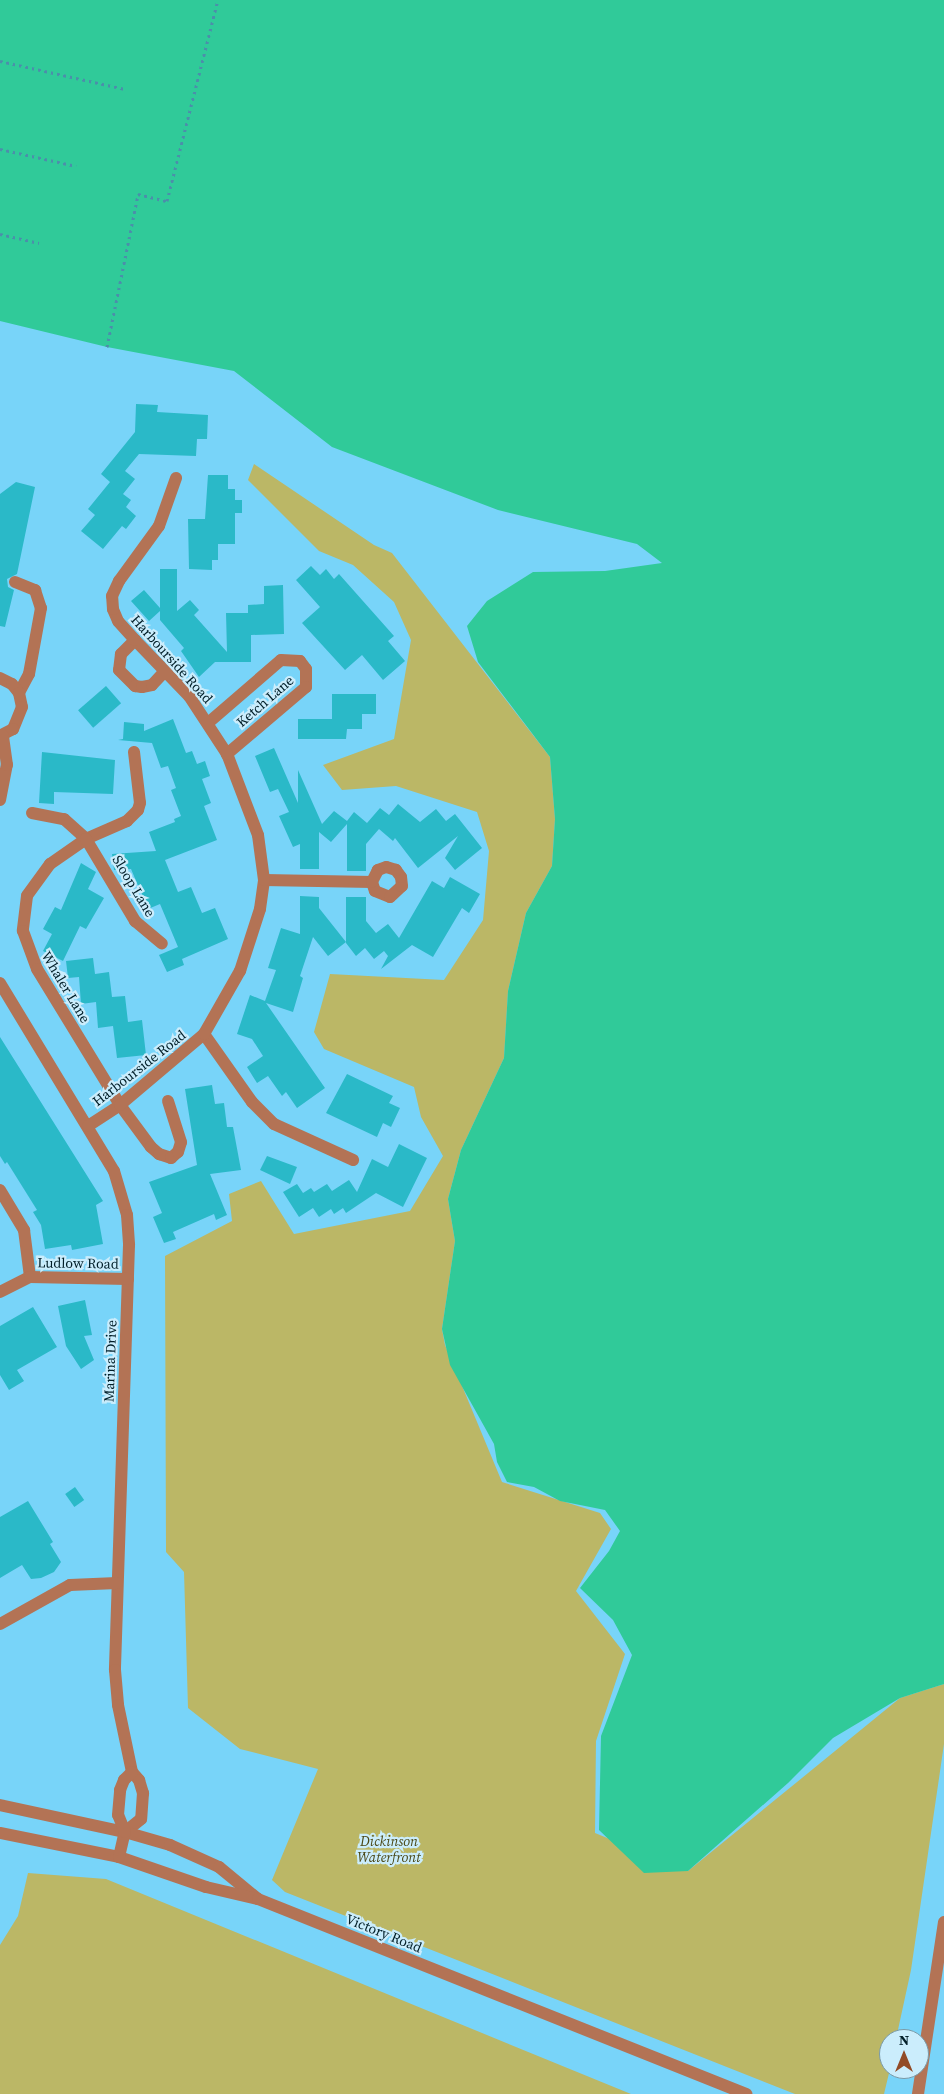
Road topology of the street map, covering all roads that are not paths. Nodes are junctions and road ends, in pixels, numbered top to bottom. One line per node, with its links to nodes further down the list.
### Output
1 (176, 478): 3 (street, Harbourside Road)
2 (16, 582): 6 (street)
3 (134, 640): 4 (street, Harbourside Road); 4 (street)
4 (164, 672): 7 (street, Harbourside Road)
5 (0, 678): 6 (street)
6 (19, 693): 8 (street)
7 (208, 723): 10 (street, Harbourside Road); 10 (street, Ketch Lane)
8 (1, 736): 11 (street)
9 (134, 752): 13 (street, Whaler Lane)
10 (227, 754): 14 (street, Harbourside Road)
11 (0, 800)
12 (32, 813): 13 (street, Sloop Lane)
13 (86, 839): 16 (street, Sloop Lane); 20 (street, Whaler Lane)
14 (264, 880): 15 (street); 18 (street, Harbourside Road)
15 (372, 882)
16 (162, 944)
17 (0, 983): 21 (street, Marina Drive)
18 (204, 1034): 20 (street, Harbourside Road); 22 (street)
19 (168, 1101): 20 (street, Whaler Lane)
20 (120, 1106): 21 (street, Harbourside Road)
21 (88, 1126): 25 (street, Marina Drive)
22 (353, 1160)
23 (0, 1190): 24 (street)
24 (30, 1277): 25 (street, Ludlow Road); 26 (street, Ludlow Road)
25 (128, 1279): 27 (street, Marina Drive)
26 (0, 1292)
27 (117, 1583): 28 (street); 29 (street, Marina Drive)
28 (0, 1624)
29 (132, 1772): 31 (street); 31 (street, Marina Drive)
30 (0, 1805): 31 (street)
31 (125, 1832): 33 (street); 34 (street)
32 (0, 1833): 33 (street, Victory Road)
33 (119, 1857): 34 (street, Victory Road)
34 (258, 1899): 36 (street, Victory Road)
35 (944, 1922): 37 (street)
36 (746, 2094)
37 (918, 2094)

